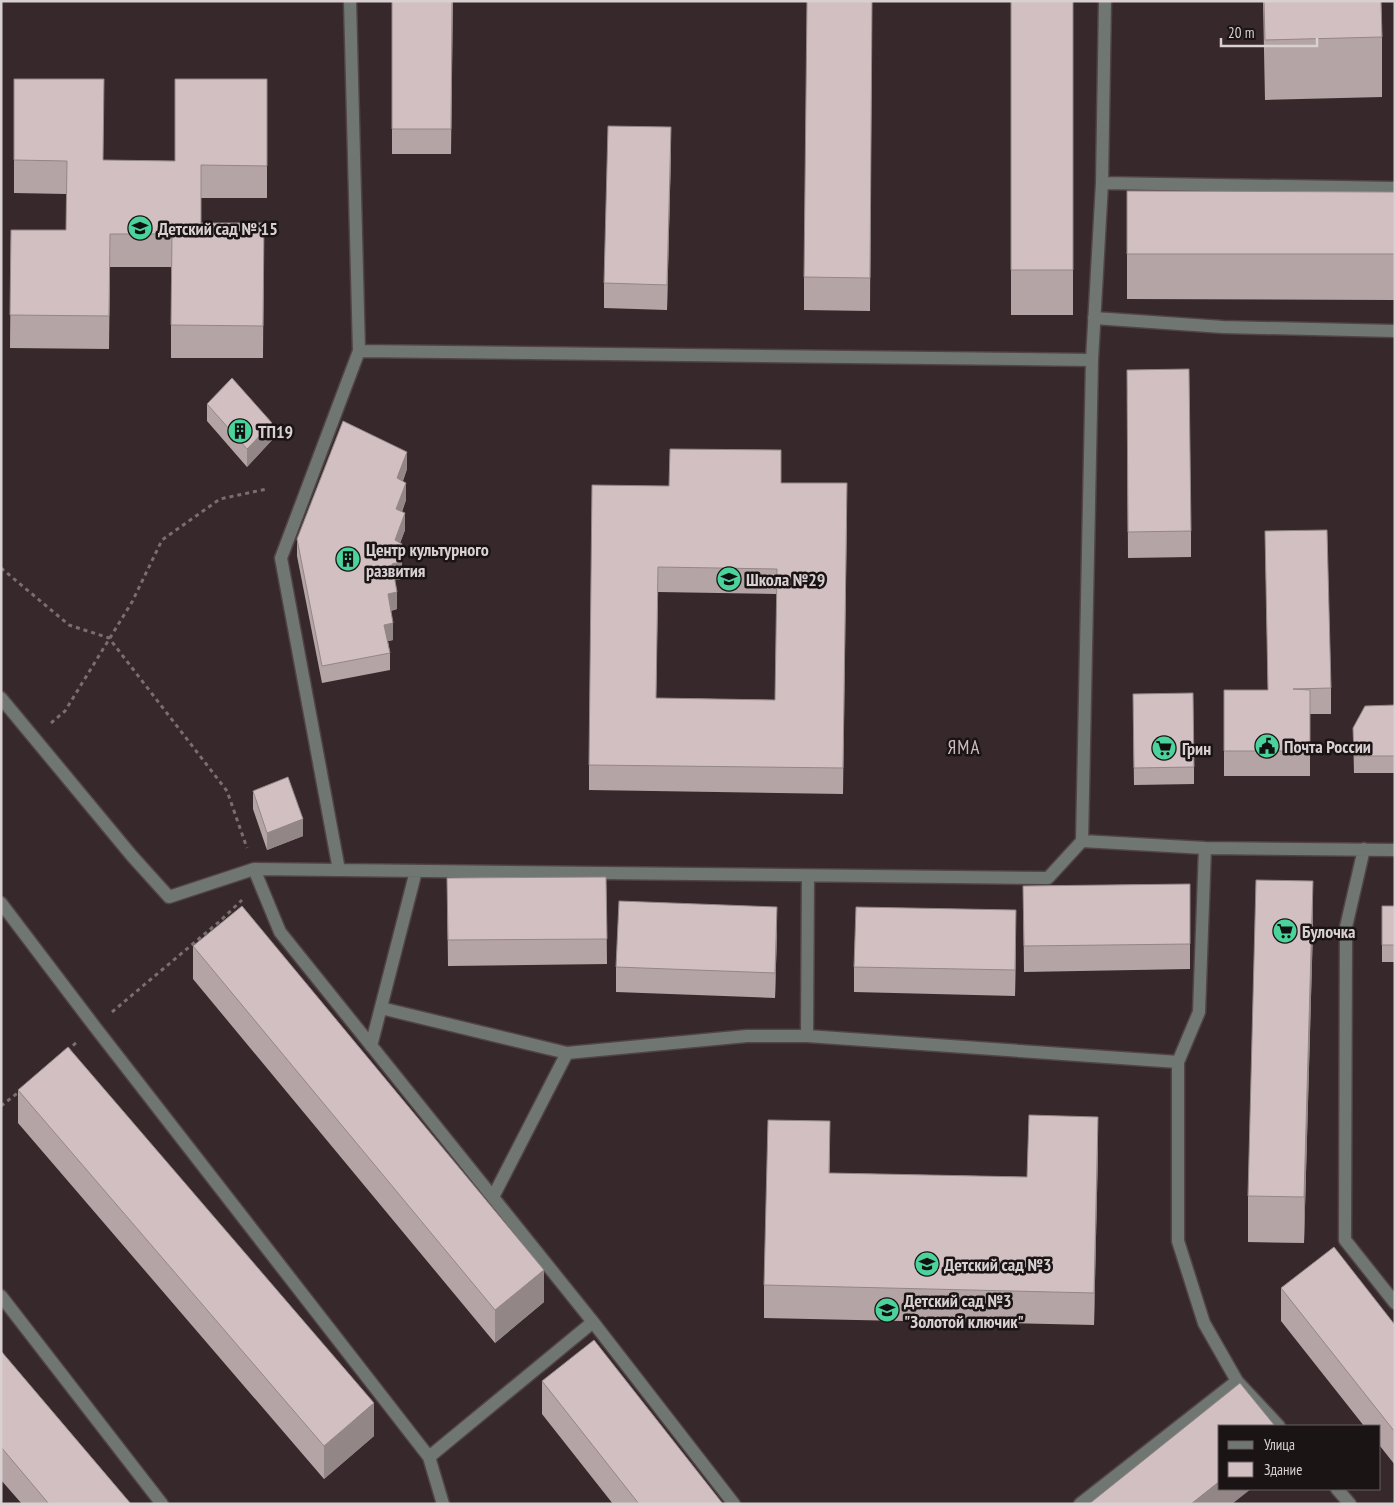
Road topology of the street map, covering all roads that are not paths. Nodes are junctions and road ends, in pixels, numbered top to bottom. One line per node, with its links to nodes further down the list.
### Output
1 (350, 1): 7 (lane)
2 (1105, 1): 3 (lane)
3 (1102, 184): 4 (lane); 5 (lane)
4 (1395, 188)
5 (1094, 318): 6 (lane); 8 (lane)
6 (1395, 331)
7 (359, 351): 8 (lane); 15 (lane)
8 (1092, 360): 10 (lane)
9 (1, 698): 14 (lane)
10 (1082, 841): 11 (lane); 17 (lane)
11 (1205, 848): 12 (lane); 23 (lane)
12 (1364, 849): 13 (lane); 26 (lane)
13 (1395, 850)
14 (254, 869): 15 (lane); 21 (lane)
15 (339, 870): 16 (lane)
16 (416, 871): 17 (lane); 19 (lane)
17 (808, 876): 20 (lane)
18 (1, 903): 30 (lane)
19 (381, 1008): 21 (lane); 22 (lane)
20 (806, 1036): 22 (lane); 23 (lane)
21 (371, 1046): 24 (lane)
22 (567, 1052): 24 (lane)
23 (1178, 1062): 28 (lane)
24 (492, 1197): 27 (lane)
25 (1, 1296): 32 (lane)
26 (1395, 1303)
27 (593, 1322): 30 (lane); 34 (lane)
28 (1237, 1381): 29 (lane); 35 (lane)
29 (1278, 1425)
30 (429, 1457): 33 (lane)
31 (1337, 1490): 36 (lane)
32 (162, 1504)
33 (443, 1504)
34 (734, 1504)
35 (1080, 1504)
36 (1350, 1504)

